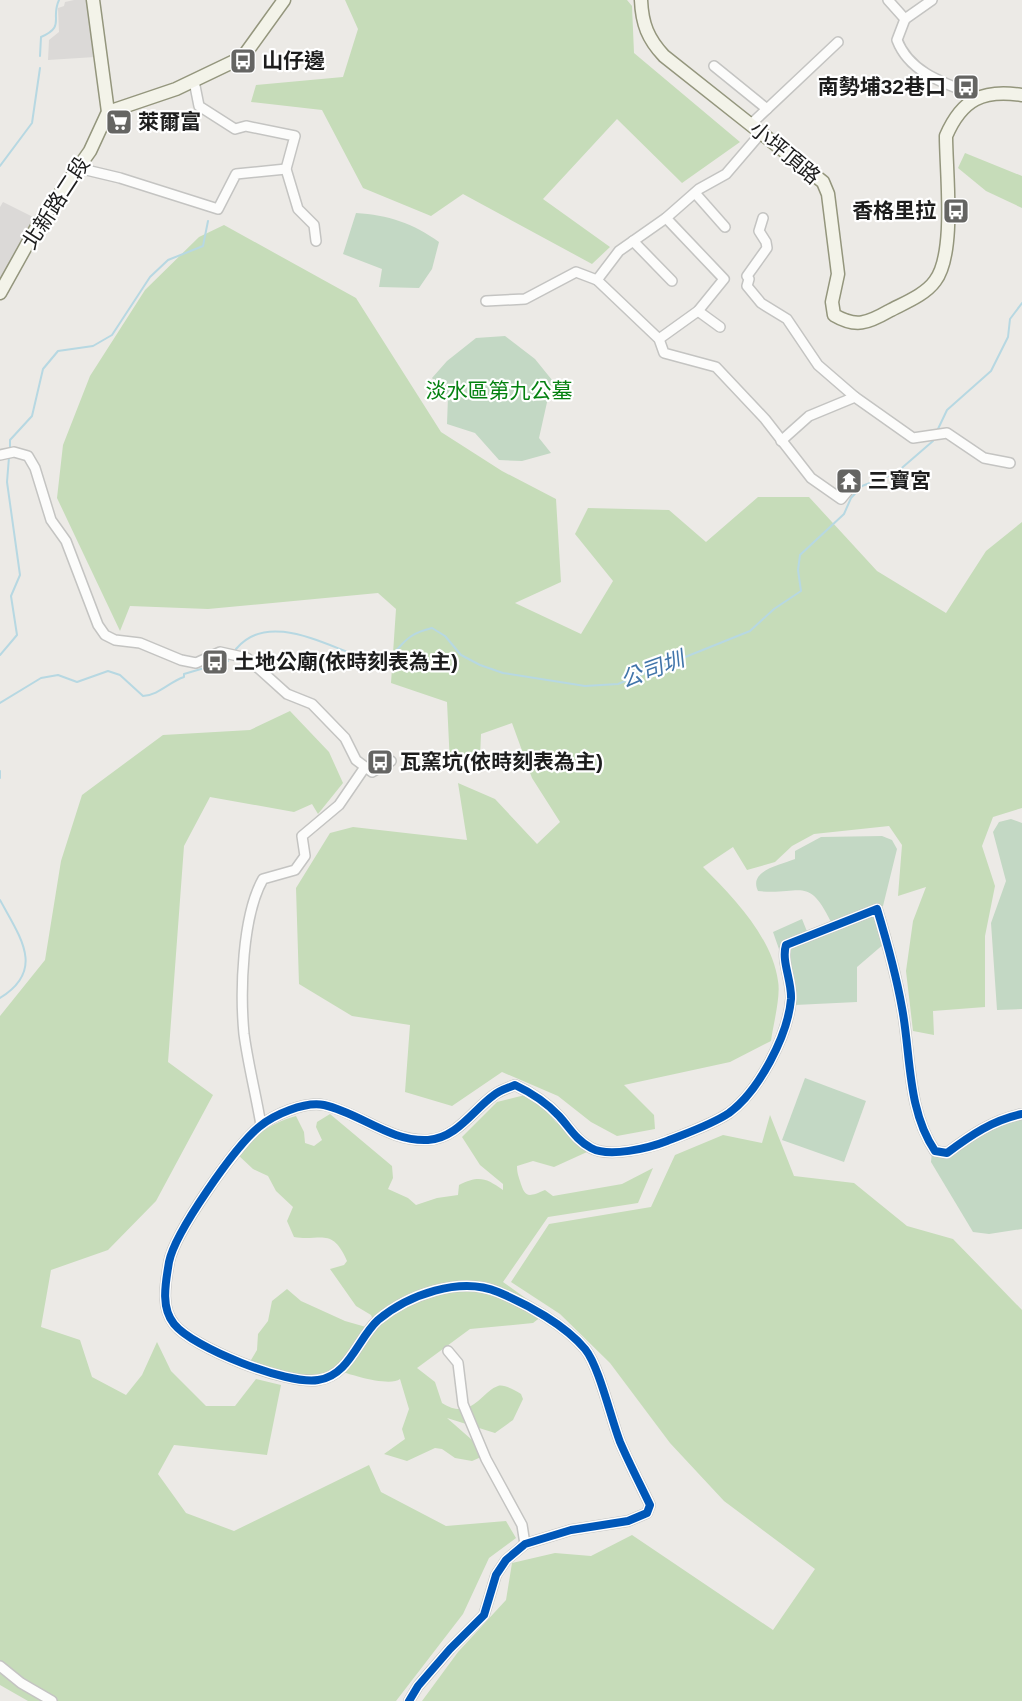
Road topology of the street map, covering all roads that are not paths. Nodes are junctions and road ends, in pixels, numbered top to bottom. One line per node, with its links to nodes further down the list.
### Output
1 (93, 0): 13 (street)
2 (284, 0): 9 (street)
3 (642, 0): 14 (street, 小坪頂路)
4 (888, 0): 6 (street)
5 (932, 0): 6 (street)
6 (905, 19): 11 (street)
7 (838, 42): 12 (street)
8 (714, 66): 12 (street)
9 (194, 81): 13 (street); 17 (street)
10 (1022, 95): 11 (street)
11 (978, 96): 15 (street, 小坪頂路)
12 (767, 109): 14 (street)
13 (108, 112): 16 (street, 北新路二段)
14 (751, 124): 15 (street, 小坪頂路)
15 (762, 132): 18 (street)
16 (78, 168): 17 (street); 26 (street, 北新路二段)
17 (286, 169): 22 (street)
18 (695, 193): 19 (street); 21 (street)
19 (666, 218): 23 (street); 28 (street)
20 (763, 218): 31 (street)
21 (725, 227)
22 (316, 241)
23 (633, 241): 24 (street); 25 (street)
24 (597, 280): 27 (street); 30 (street)
25 (672, 281)
26 (0, 293)
27 (486, 301)
28 (698, 311): 29 (street); 30 (street)
29 (720, 327)
30 (659, 339): 32 (street)
31 (855, 397): 32 (street); 34 (street)
32 (781, 441): 35 (street)
33 (6, 453): 37 (street)
34 (1010, 463)
35 (856, 481)
36 (391, 760): 37 (street)
37 (365, 766): 39 (street)
38 (1022, 1114): 39 (street)
39 (261, 1125): 41 (street)
40 (448, 1351): 41 (street)
41 (525, 1544): 44 (street)
42 (0, 1666): 43 (street)
43 (52, 1701)
44 (409, 1701)

